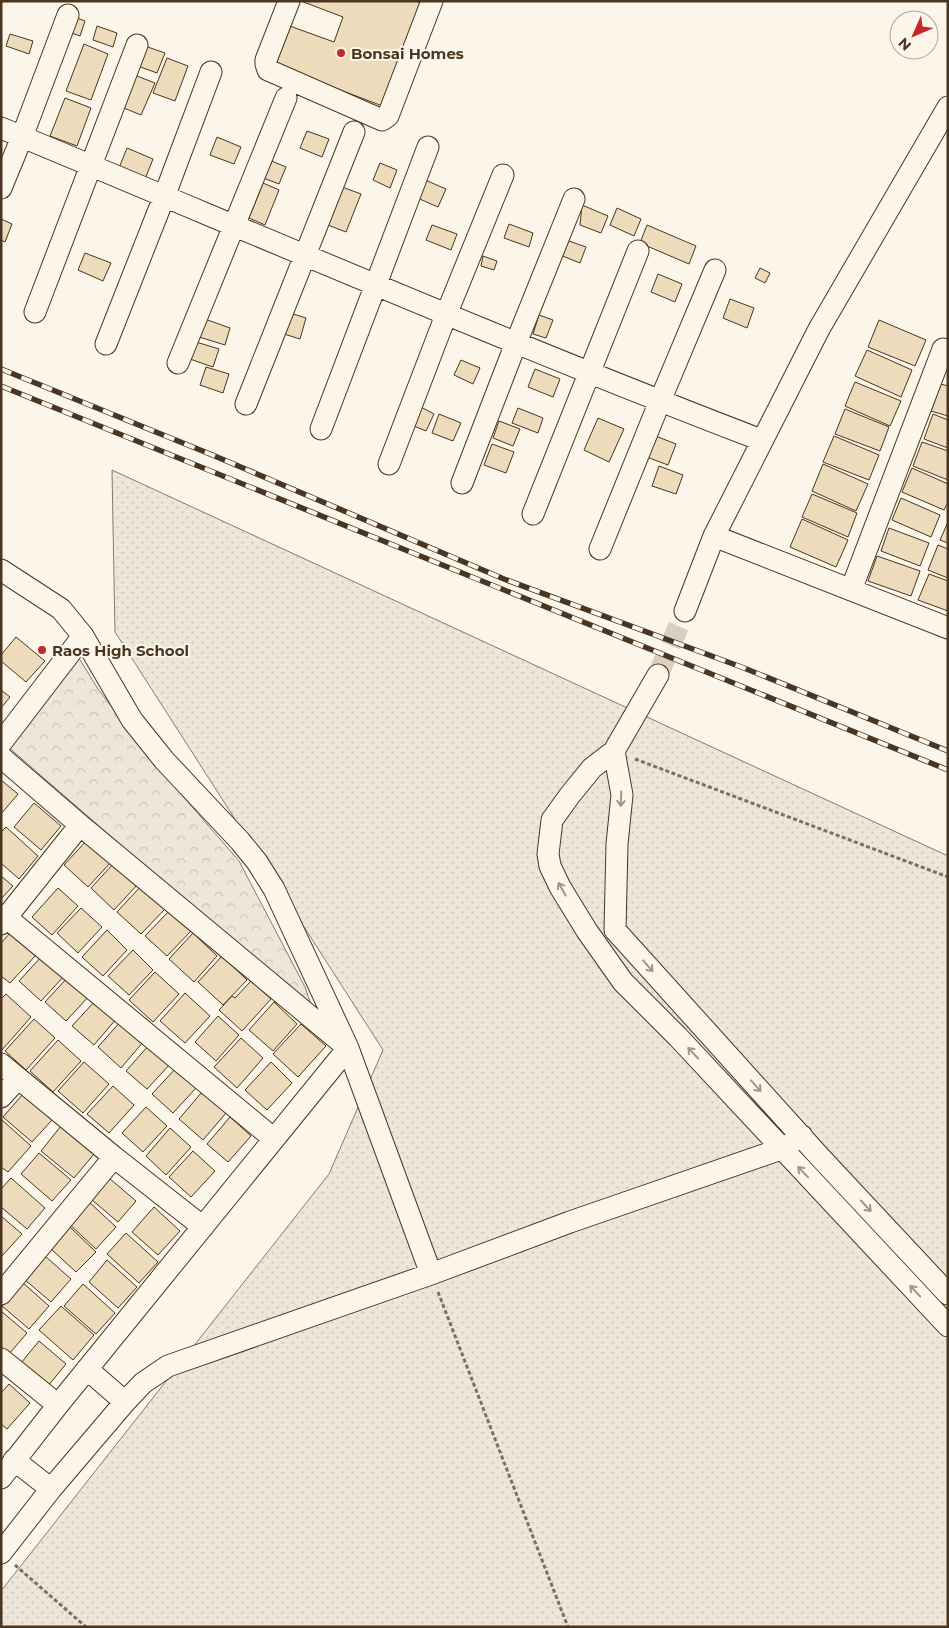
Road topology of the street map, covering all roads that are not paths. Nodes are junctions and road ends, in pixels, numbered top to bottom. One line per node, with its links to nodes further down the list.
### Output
1 (289, 1): 2 (street)
2 (432, 1)
3 (68, 15): 10 (street)
4 (138, 45): 12 (street)
5 (211, 72): 15 (street)
6 (286, 98): 17 (street)
7 (948, 107): 32 (street)
8 (1, 128): 10 (street)
9 (354, 132): 19 (street)
10 (22, 137): 12 (street); 14 (street)
11 (428, 147): 21 (street)
12 (90, 166): 15 (street); 22 (street)
13 (503, 175): 23 (street)
14 (1, 188)
15 (164, 197): 17 (street); 25 (street)
16 (574, 199): 24 (street)
17 (234, 226): 19 (street); 27 (street)
18 (638, 251): 28 (street)
19 (305, 256): 21 (street); 30 (street)
20 (714, 270): 29 (street)
21 (375, 285): 23 (street); 31 (street)
22 (35, 312)
23 (446, 315): 24 (street); 33 (street)
24 (516, 343): 28 (street); 34 (street)
25 (106, 344)
26 (942, 349): 39 (street)
27 (178, 363)
28 (589, 373): 29 (street); 35 (street)
29 (660, 401): 32 (street); 37 (street)
30 (246, 404)
31 (321, 429)
32 (761, 440): 36 (street)
33 (389, 464)
34 (462, 483)
35 (533, 514)
36 (714, 536): 39 (street); 40 (street)
37 (600, 549)
38 (1, 570): 42 (street)
39 (851, 590): 41 (street)
40 (685, 611)
41 (948, 628)
42 (83, 636): 44 (street); 51 (street)
43 (658, 675): 45 (street)
44 (1, 743)
45 (614, 752): 49 (street, one-way to 49); 50 (street, one-way to 45)
46 (1, 757): 47 (street)
47 (80, 824): 48 (street); 51 (street)
48 (4, 921): 56 (street)
49 (615, 930): 50 (street); 55 (street, one-way to 55)
50 (587, 931): 57 (street, one-way to 50)
51 (348, 1048): 56 (street); 60 (street)
52 (1, 1064): 53 (street)
53 (18, 1078): 54 (street); 58 (street)
54 (1, 1097)
55 (802, 1136): 57 (street); 62 (street, one-way to 62)
56 (274, 1139): 59 (street)
57 (781, 1149): 60 (street); 63 (street, one-way to 57)
58 (114, 1157): 59 (street); 61 (street)
59 (203, 1227): 65 (street)
60 (431, 1274): 66 (street)
61 (1, 1294)
62 (948, 1294)
63 (948, 1326)
64 (1, 1358): 67 (street)
65 (87, 1370): 66 (street); 67 (street)
66 (125, 1402): 70 (street)
67 (58, 1405): 68 (street)
68 (14, 1460): 69 (street); 70 (street)
69 (1, 1478)
70 (51, 1489): 71 (street)
71 (5, 1556)

